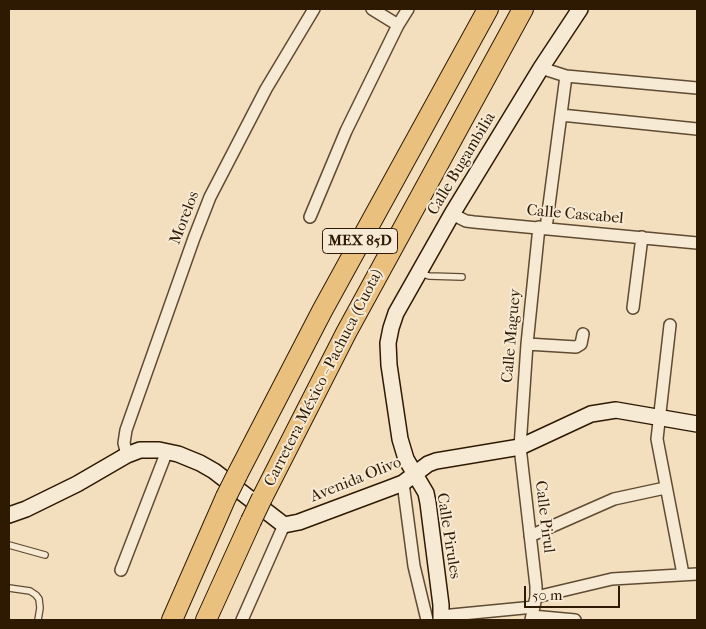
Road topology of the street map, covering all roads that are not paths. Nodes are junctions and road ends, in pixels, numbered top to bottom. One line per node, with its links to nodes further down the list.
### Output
1 (314, 9): 29 (street, Morelos)
2 (372, 9): 7 (street)
3 (408, 9): 7 (street)
4 (488, 9): 44 (highway, Carretera México - Pachuca (Cuota) / MEX 85D, bridge)
5 (523, 9): 45 (highway, Carretera México - Pachuca (Cuota) / MEX 85D, bridge)
6 (580, 9): 8 (street, Calle Bugambilia)
7 (398, 25): 14 (street)
8 (541, 68): 9 (street); 13 (street, Calle Bugambilia)
9 (566, 76): 10 (street); 11 (street, Calle Maguey)
10 (697, 88)
11 (561, 115): 12 (street); 15 (street, Calle Maguey)
12 (697, 129)
13 (452, 214): 15 (street, Calle Cascabel); 18 (street, Calle Bugambilia)
14 (310, 217)
15 (543, 228): 16 (street, Calle Cascabel); 24 (street, Calle Maguey)
16 (642, 238): 17 (street, Calle Cascabel); 20 (street)
17 (697, 243)
18 (420, 273): 19 (lane); 23 (street, Calle Bugambilia)
19 (462, 278)
20 (633, 308)
21 (670, 325): 25 (street)
22 (583, 334): 24 (street)
23 (388, 343): 30 (street, Calle Pirules)
24 (527, 344): 27 (street, Calle Maguey)
25 (660, 416): 26 (street, Avenida Olivo); 27 (street, Avenida Olivo); 31 (street)
26 (697, 424)
27 (520, 447): 30 (street, Avenida Olivo); 34 (street, Calle Pirul)
28 (167, 451): 29 (street); 33 (street); 37 (street)
29 (127, 455): 32 (street)
30 (409, 478): 33 (street, Avenida Olivo); 42 (street); 42 (street, Calle Pirules)
31 (665, 488): 34 (street); 38 (street)
32 (9, 515)
33 (284, 525): 46 (street)
34 (530, 536): 41 (street, Calle Pirul)
35 (9, 545): 36 (lane)
36 (45, 555)
37 (121, 570)
38 (683, 574): 39 (street); 41 (street)
39 (697, 574)
40 (9, 588): 43 (lane)
41 (533, 610): 42 (street); 47 (street)
42 (437, 619)
43 (38, 620)
44 (172, 620)
45 (206, 620)
46 (242, 620)
47 (575, 620)

